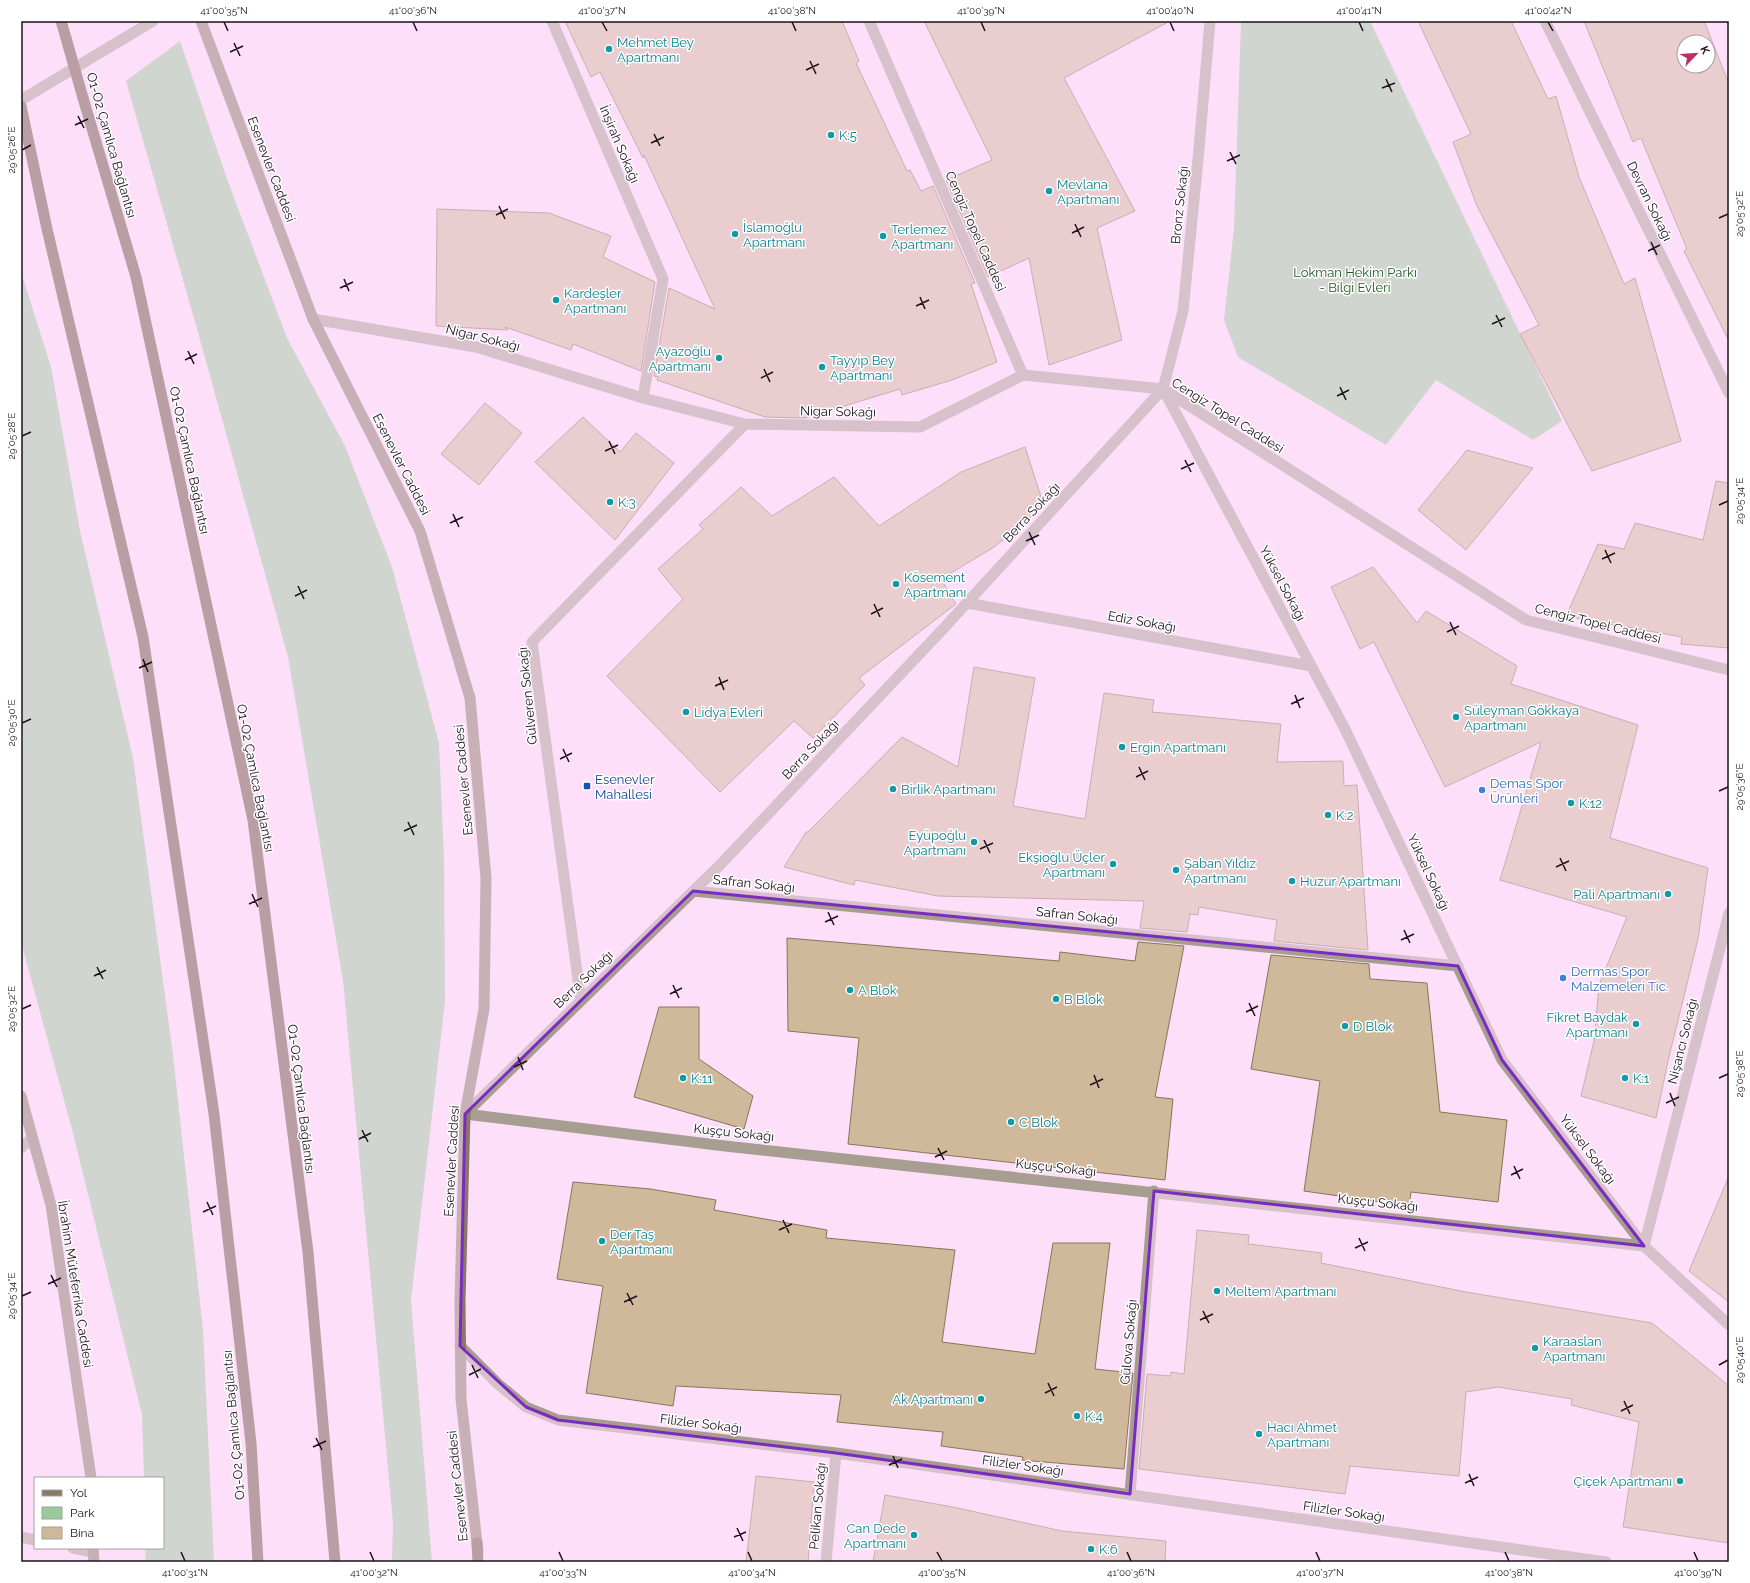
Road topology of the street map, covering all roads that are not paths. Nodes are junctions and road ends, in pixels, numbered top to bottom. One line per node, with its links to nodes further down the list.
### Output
1 (61, 21): 40 (highway, O1-O2 Çamlıca Bağlantısı, bridge)
2 (153, 21): 8 (street)
3 (201, 21): 10 (main road, Esenevler Caddesi)
4 (552, 21): 14 (street, İnşirah Sokağı)
5 (869, 21): 11 (street, Cengiz Topel Caddesi)
6 (1210, 21): 12 (street, Bronz Sokağı)
7 (1545, 21): 13 (street, Devran Sokağı)
8 (21, 100)
9 (21, 106): 39 (highway, O1-O2 Çamlıca Bağlantısı)
10 (313, 319): 14 (street, Nigar Sokağı); 24 (main road, Esenevler Caddesi)
11 (1023, 375): 12 (street, Cengiz Topel Caddesi); 15 (street, Nigar Sokağı)
12 (1163, 389): 16 (street, Berra Sokağı); 17 (street, Yüksel Sokağı); 18 (street, Cengiz Topel Caddesi)
13 (1729, 393)
14 (644, 398): 15 (street, Nigar Sokağı)
15 (745, 424): 22 (street, Gülveren Sokağı)
16 (967, 603): 17 (street, Ediz Sokağı); 19 (street, Berra Sokağı)
17 (1312, 666): 21 (street, Yüksel Sokağı)
18 (1729, 670)
19 (693, 891): 21 (street, Safran Sokağı); 22 (street, Berra Sokağı)
20 (1729, 914): 28 (street, Nişancı Sokağı)
21 (1458, 966): 28 (street, Yüksel Sokağı)
22 (581, 1001): 24 (street, Berra Sokağı)
23 (21, 1096): 25 (main road, İbrahim Müteferrika Caddesi)
24 (465, 1114): 27 (street, Kuşçu Sokağı); 30 (main road, Esenevler Caddesi)
25 (32, 1138): 26 (street); 32 (main road, İbrahim Müteferrika Caddesi)
26 (21, 1148)
27 (1154, 1191): 28 (street, Kuşçu Sokağı); 33 (street, Gülova Sokağı)
28 (1644, 1246): 29 (street, Yüksel Sokağı)
29 (1729, 1325)
30 (460, 1346): 31 (street, Filizler Sokağı); 36 (main road, Esenevler Caddesi)
31 (836, 1453): 33 (street, Filizler Sokağı); 42 (street, Pelikan Sokağı)
32 (91, 1477)
33 (1130, 1494): 43 (street, Filizler Sokağı)
34 (21, 1537): 35 (street)
35 (34, 1540)
36 (477, 1543): 41 (highway)
37 (76, 1549): 38 (street)
38 (94, 1554)
39 (258, 1562)
40 (335, 1562)
41 (479, 1562)
42 (826, 1562)
43 (1606, 1562)

